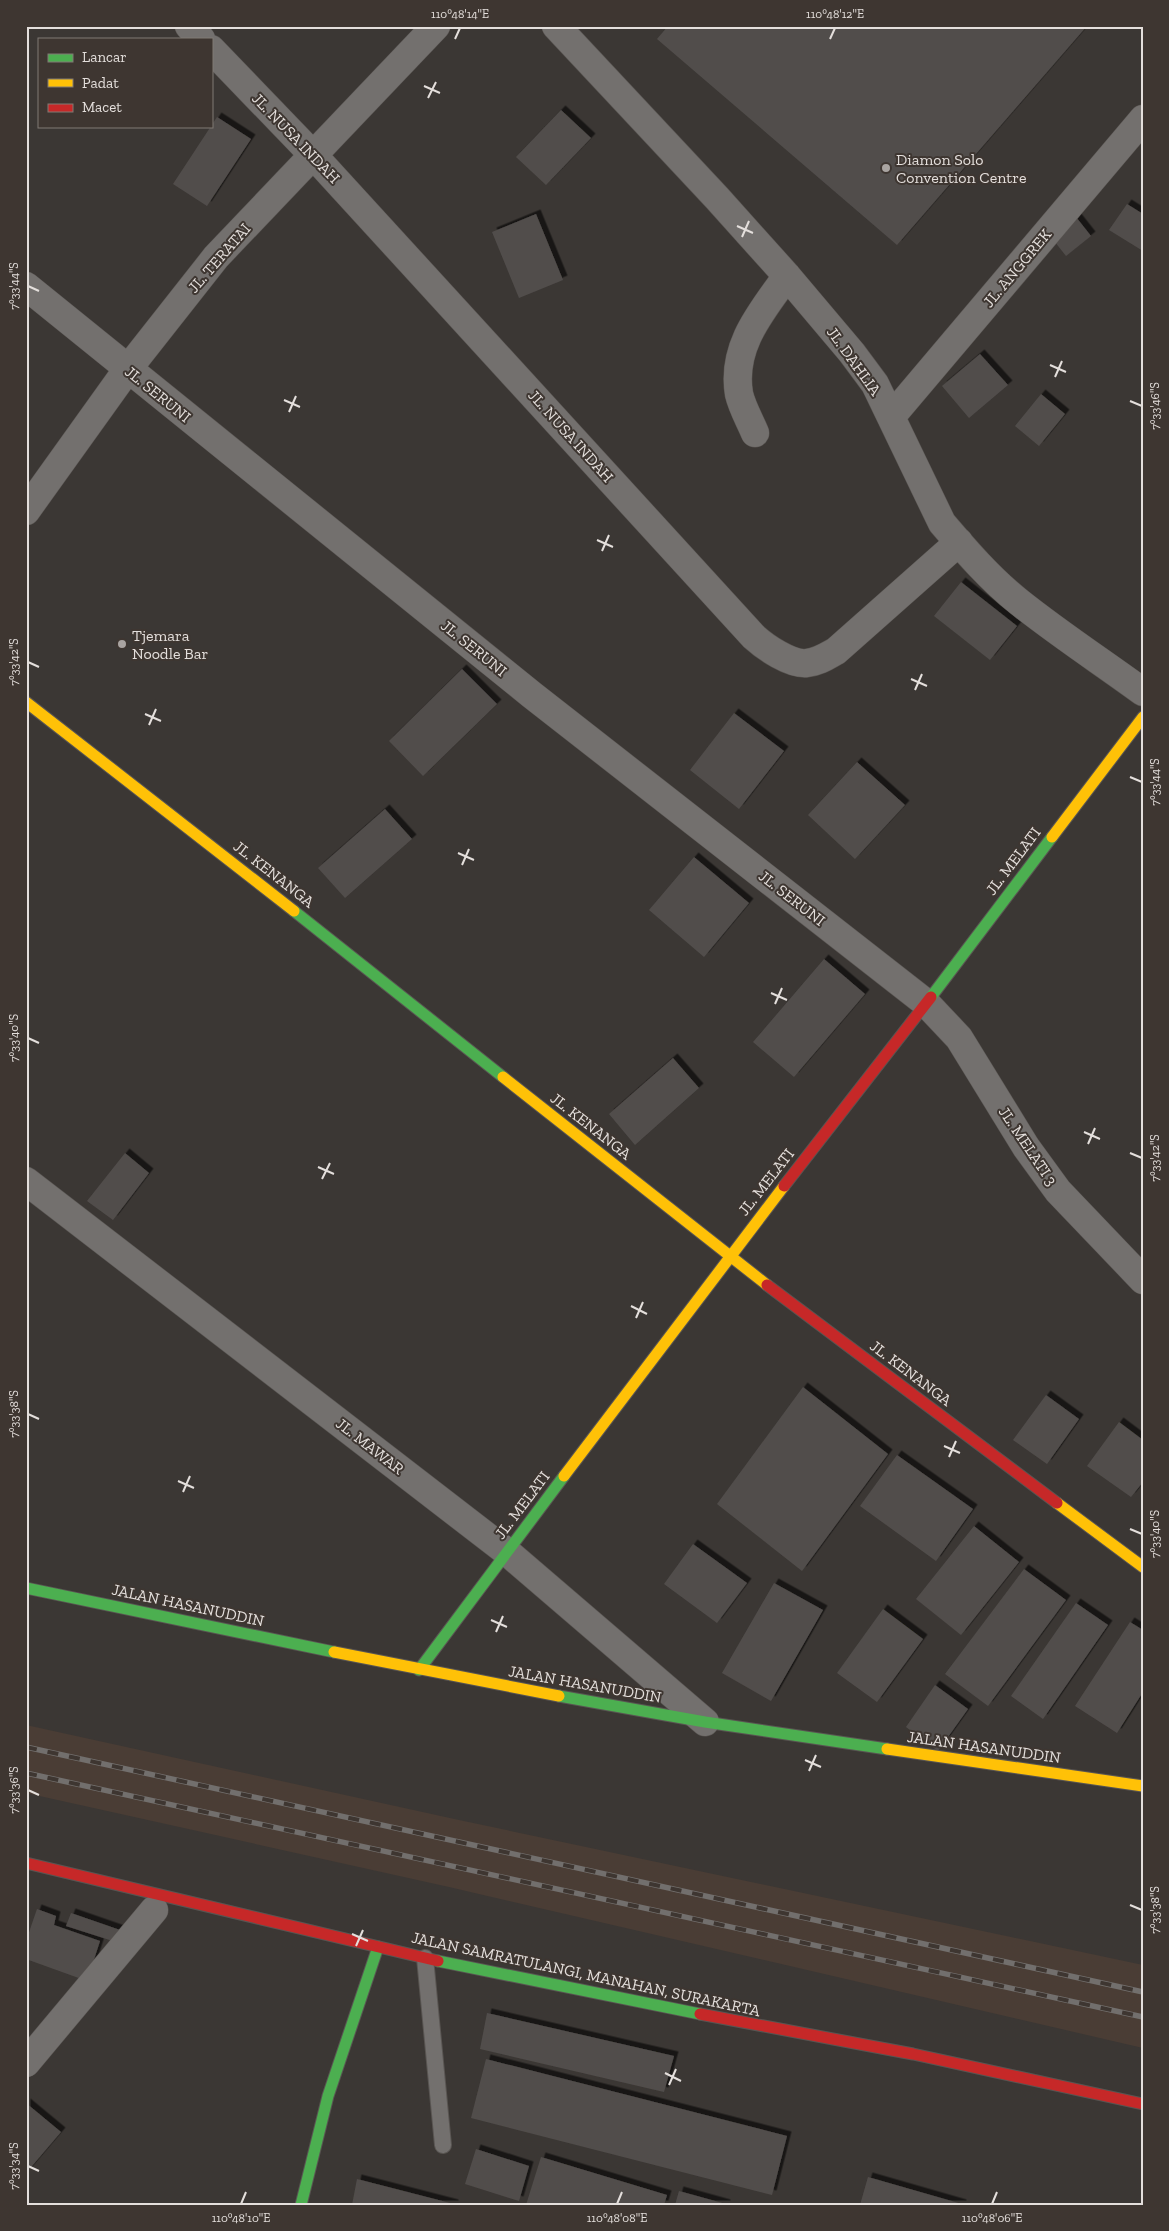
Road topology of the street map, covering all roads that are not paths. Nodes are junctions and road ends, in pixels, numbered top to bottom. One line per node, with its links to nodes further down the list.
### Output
1 (189, 26): 4 (street)
2 (436, 26): 7 (street, JL. TERATAI)
3 (556, 26): 8 (street, JL. DAHLIA)
4 (200, 38)
5 (212, 51): 7 (street, JL. NUSA INDAH)
6 (1143, 119): 11 (street, JL. ANGGREK)
7 (314, 156): 10 (street, JL. TERATAI); 14 (street, JL. NUSA INDAH)
8 (788, 276): 11 (street, JL. DAHLIA); 12 (street)
9 (26, 286): 10 (street, JL. SERUNI)
10 (127, 370): 13 (street, JL. TERATAI); 18 (street, JL. SERUNI)
11 (892, 417): 14 (street, JL. DAHLIA)
12 (755, 433)
13 (26, 511)
14 (959, 542): 15 (street, JL. DAHLIA)
15 (1143, 692)
16 (26, 702): 20 (street, JL. KENANGA)
17 (1143, 717): 18 (street, JL. MELATI)
18 (926, 1003): 20 (street, JL. MELATI); 21 (street, JL. MELATI 3)
19 (26, 1181): 22 (street, JL. MAWAR)
20 (729, 1256): 22 (street, JL. MELATI); 23 (street, JL. KENANGA)
21 (1143, 1280)
22 (507, 1552): 25 (street, JL. MELATI); 26 (street, JL. MAWAR)
23 (1143, 1567)
24 (26, 1588): 25 (street, JALAN HASANUDDIN)
25 (419, 1670): 26 (street, JALAN HASANUDDIN)
26 (705, 1722): 27 (street, JALAN HASANUDDIN)
27 (1143, 1786)
28 (26, 1863): 30 (street, JALAN SAMRATULANGI, MANAHAN, SURAKARTA)
29 (154, 1910): 32 (street)
30 (378, 1947): 31 (street, JALAN SAMRATULANGI, MANAHAN, SURAKARTA); 35 (street)
31 (425, 1958): 33 (street, JALAN SAMRATULANGI, MANAHAN, SURAKARTA); 34 (lane)
32 (26, 2063)
33 (1143, 2104)
34 (443, 2145)
35 (301, 2205)

